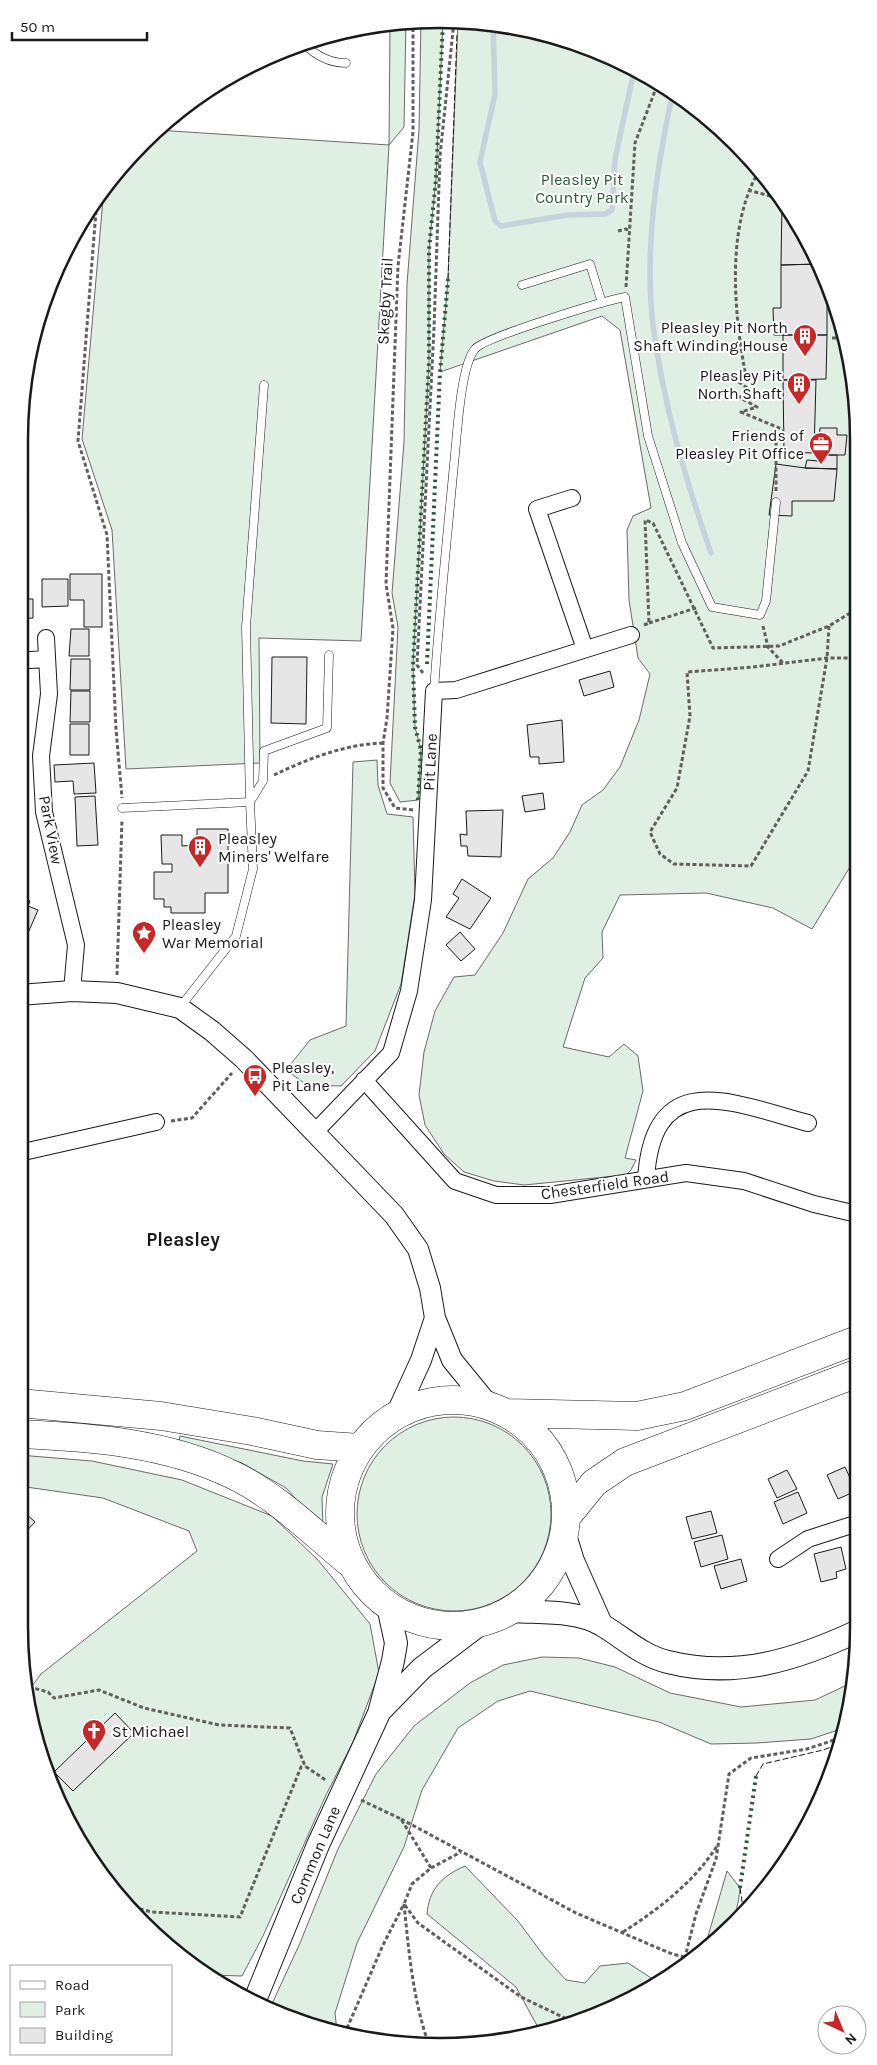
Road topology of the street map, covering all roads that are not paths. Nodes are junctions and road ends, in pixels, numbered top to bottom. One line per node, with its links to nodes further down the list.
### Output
1 (310, 48): 2 (lane)
2 (346, 63)
3 (522, 285): 4 (lane)
4 (602, 303): 7 (lane); 14 (lane, Pit Lane)
5 (264, 384): 15 (lane)
6 (572, 498): 10 (street)
7 (776, 502)
8 (631, 636): 10 (street)
9 (46, 638): 12 (street, Park View)
10 (585, 649): 14 (street)
11 (329, 655): 15 (lane)
12 (47, 659): 13 (street); 17 (street, Park View)
13 (30, 660)
14 (434, 691): 20 (street, Pit Lane)
15 (250, 802): 16 (lane); 19 (lane)
16 (122, 808)
17 (72, 991): 18 (street); 19 (street)
18 (28, 994)
19 (180, 1008): 23 (street)
20 (364, 1080): 23 (street, Pit Lane); 25 (street, Chesterfield Road)
21 (156, 1122): 24 (street)
22 (808, 1123): 25 (street)
23 (314, 1133): 27 (street)
24 (28, 1151)
25 (646, 1179): 26 (street, Chesterfield Road)
26 (850, 1212)
27 (435, 1318): 31 (street); 32 (street)
28 (850, 1343): 31 (highway)
29 (850, 1376): 35 (highway)
30 (28, 1405): 34 (highway)
31 (498, 1409): 32 (highway); 35 (highway)
32 (395, 1417): 34 (highway)
33 (28, 1435): 38 (highway)
34 (360, 1448): 38 (highway)
35 (566, 1524): 40 (highway); 41 (main road)
36 (850, 1526): 37 (street)
37 (778, 1559)
38 (351, 1564): 39 (highway)
39 (388, 1606): 42 (highway); 44 (main road)
40 (513, 1611): 41 (main road); 42 (highway)
41 (601, 1624): 43 (main road)
42 (479, 1625): 44 (main road)
43 (850, 1635)
44 (379, 1713): 45 (main road, Common Lane)
45 (257, 1995)

